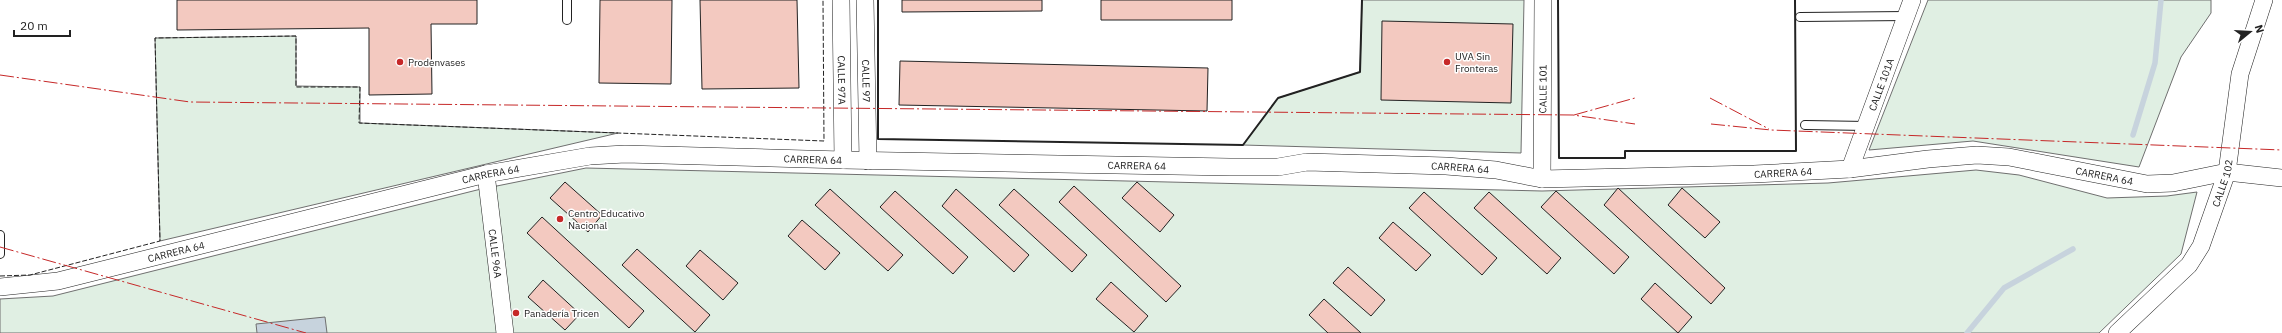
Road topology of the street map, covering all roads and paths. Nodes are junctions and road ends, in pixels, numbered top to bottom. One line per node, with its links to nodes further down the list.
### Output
1 (567, 0): 8 (lane)
2 (841, 0): 11 (street, CALLE 97A)
3 (865, 0): 12 (street, CALLE 97)
4 (1544, 0): 17 (street, CALLE 101)
5 (2264, 0): 14 (street, CALLE 102)
6 (1910, 8): 7 (lane); 10 (street, CALLE 101A)
7 (1800, 17)
8 (567, 20)
9 (1805, 126): 10 (lane)
10 (1867, 126): 13 (street, CALLE 101A)
11 (843, 160): 12 (street, CARRERA 64); 15 (street, CARRERA 64)
12 (868, 161): 17 (street, CARRERA 64)
13 (1850, 170): 14 (street, CARRERA 64); 17 (street, CARRERA 64)
14 (2227, 172): 16 (street, CARRERA 64); 22 (street, CALLE 102)
15 (486, 174): 20 (street, CARRERA 64); 21 (street, CALLE 96A)
16 (2282, 178)
17 (1542, 179)
18 (0, 235): 19 (lane)
19 (0, 254)
20 (0, 286)
21 (505, 333)
22 (2117, 333)

